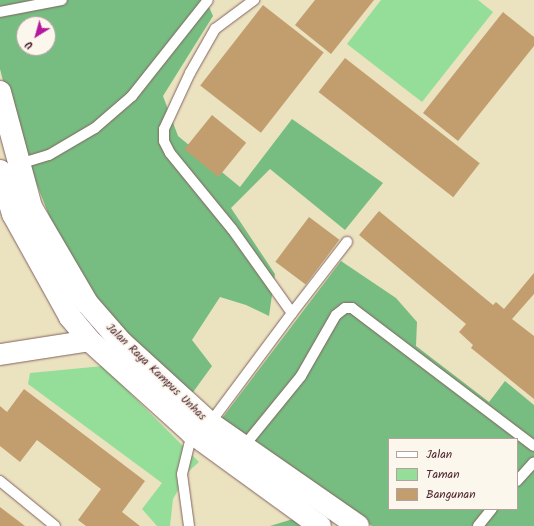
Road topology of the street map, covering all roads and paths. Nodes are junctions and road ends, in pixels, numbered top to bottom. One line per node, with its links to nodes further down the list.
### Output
1 (62, 0): 4 (lane)
2 (208, 0): 6 (lane)
3 (254, 0): 8 (lane)
4 (0, 12)
5 (0, 92): 6 (street, Jalan Raya Kampus Unhas)
6 (9, 168): 9 (street, Jalan Raya Kampus Unhas); 11 (street, Jalan Raya Kampus Unhas)
7 (347, 242): 8 (lane)
8 (292, 313): 12 (lane)
9 (89, 340): 10 (street); 11 (street, Jalan Raya Kampus Unhas)
10 (0, 354)
11 (149, 381): 12 (street, Jalan Raya Kampus Unhas)
12 (201, 428): 13 (street, Jalan Raya Kampus Unhas); 20 (lane, Jalan Raya Kampus Unhas); 21 (street, Jalan Raya Kampus Unhas)
13 (244, 446): 14 (lane); 22 (street, Jalan Raya Kampus Unhas)
14 (534, 446)
15 (534, 462): 16 (lane)
16 (518, 480)
17 (0, 481): 19 (lane)
18 (491, 510): 23 (lane)
19 (55, 526)
20 (189, 526)
21 (320, 526)
22 (358, 526)
23 (478, 526)

